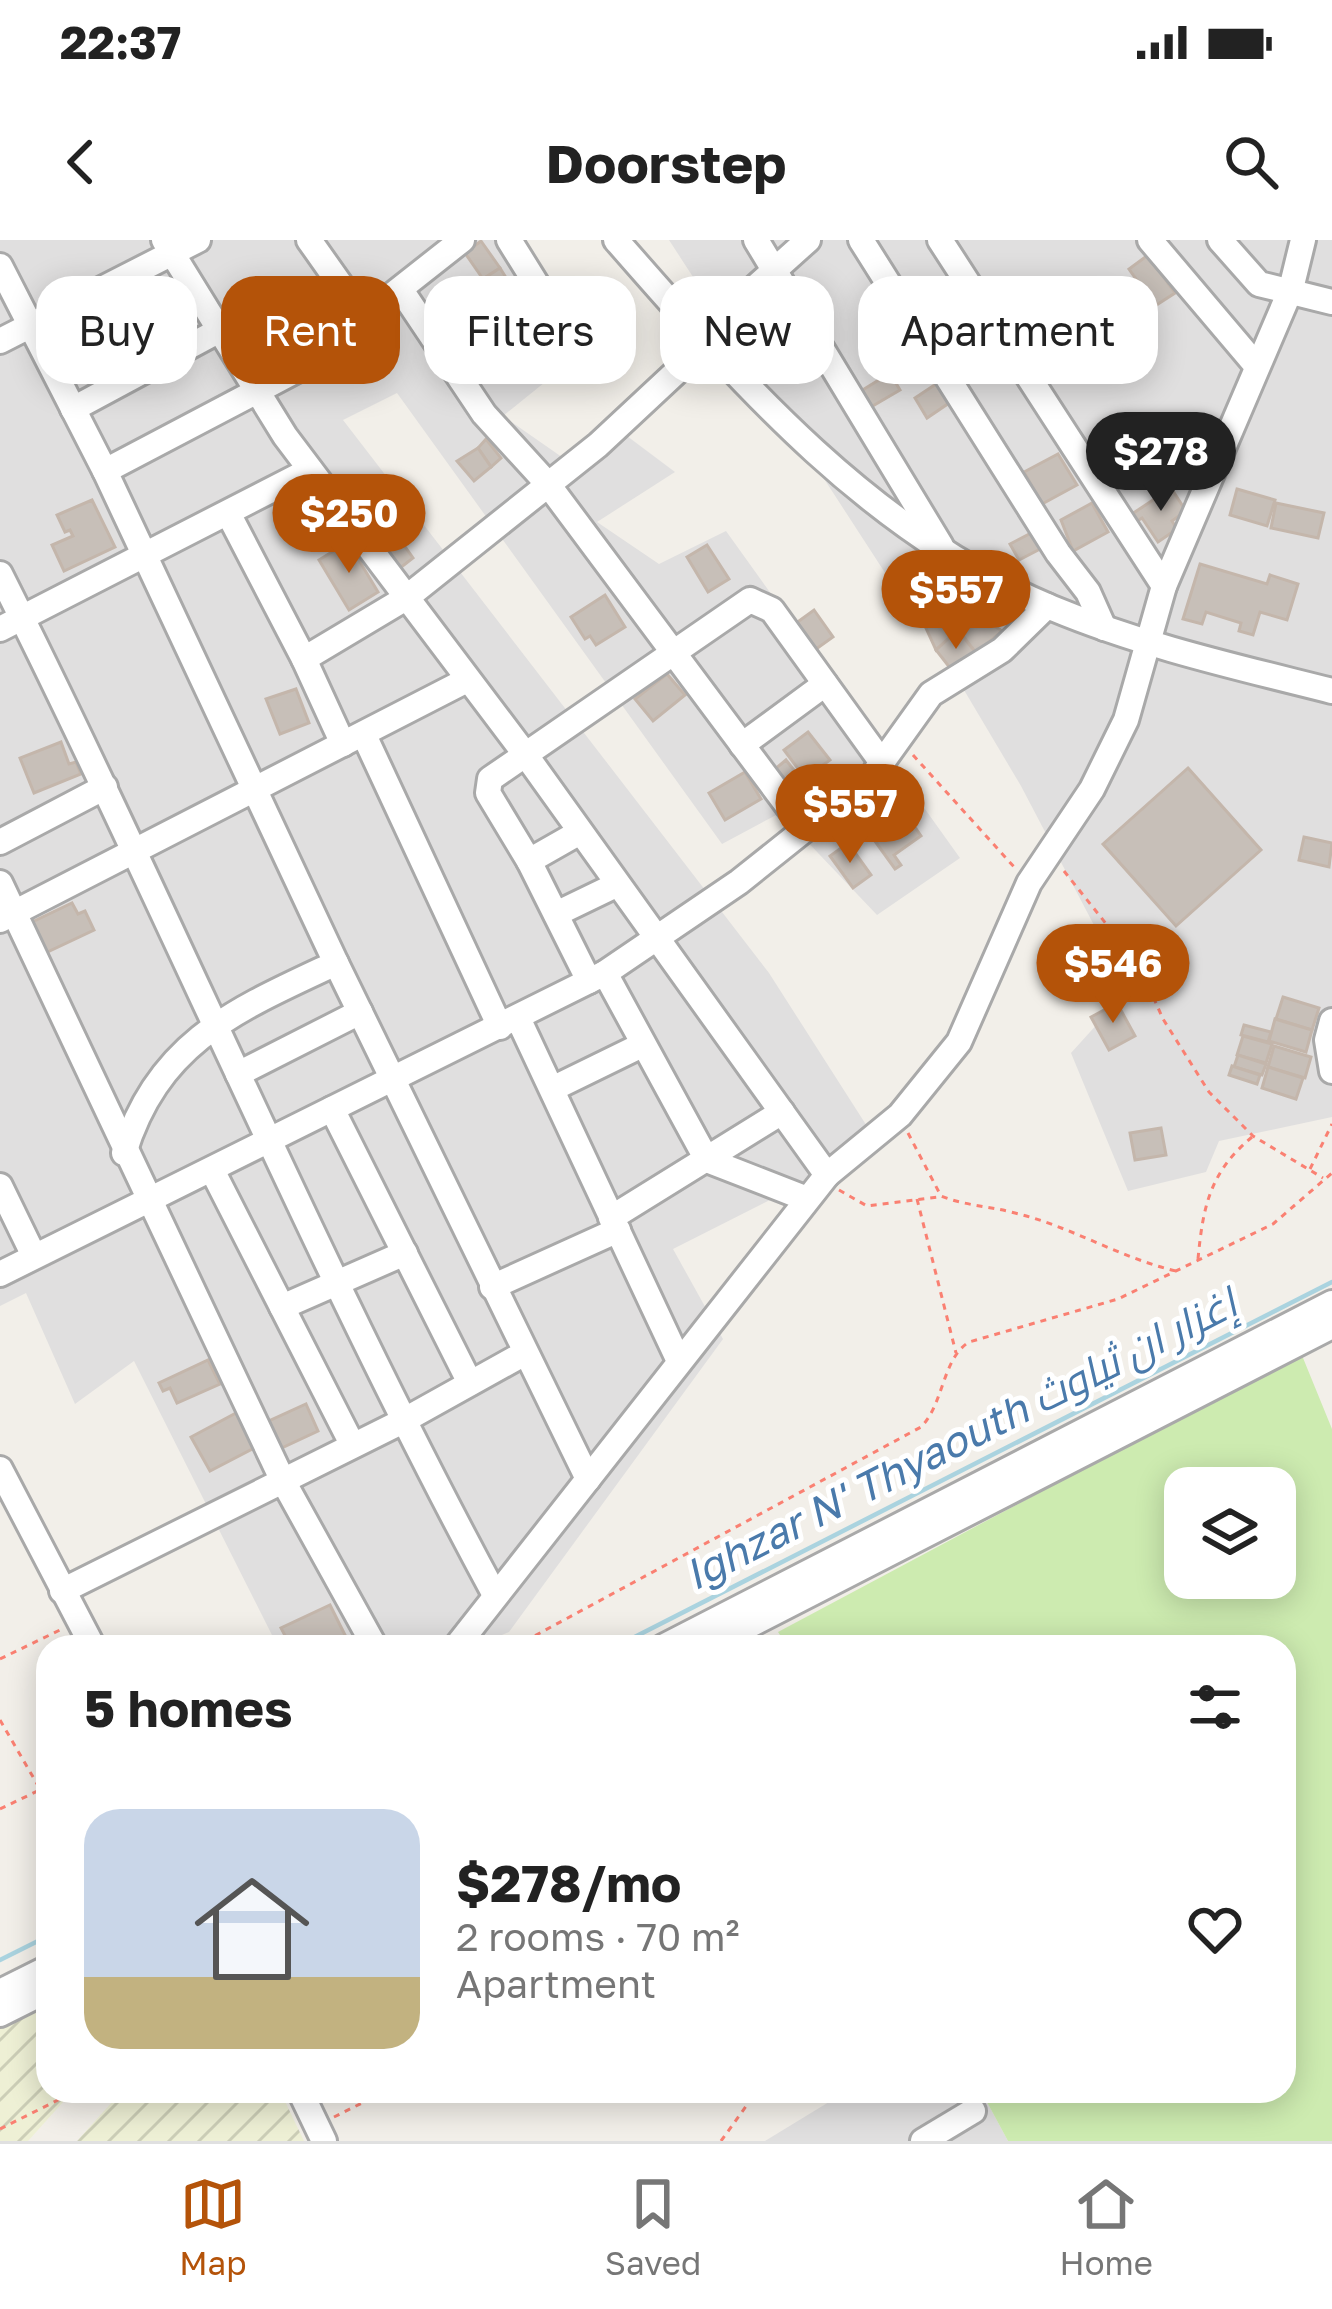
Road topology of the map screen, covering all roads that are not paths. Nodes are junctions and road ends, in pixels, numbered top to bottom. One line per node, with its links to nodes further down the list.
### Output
1 (198, 240): 13 (street)
2 (309, 240): 16 (street)
3 (509, 240): 17 (street)
4 (616, 240): 19 (street)
5 (756, 240): 15 (street)
6 (808, 240): 15 (street)
7 (861, 240): 45 (street)
8 (940, 240): 41 (street)
9 (1150, 240): 27 (street)
10 (1220, 240): 21 (street)
11 (1303, 240): 21 (street)
12 (450, 244): 20 (street)
13 (168, 247): 24 (street); 25 (street)
14 (0, 266): 24 (street)
15 (774, 268): 18 (street); 38 (street)
16 (334, 276)
17 (531, 276)
18 (766, 276)
19 (660, 289)
20 (401, 290): 23 (street)
21 (1291, 290): 22 (street); 27 (street)
22 (1332, 302)
23 (424, 324)
24 (29, 326): 26 (street); 33 (street)
25 (218, 331): 32 (street); 33 (street)
26 (0, 341)
27 (1255, 364): 41 (street)
28 (271, 384): 32 (street)
29 (464, 384): 36 (street)
30 (661, 384): 36 (street)
31 (749, 384): 38 (street)
32 (256, 395): 34 (street); 35 (street)
33 (73, 409): 35 (street)
34 (310, 470): 37 (street); 42 (street)
35 (105, 471): 39 (street)
36 (547, 483): 42 (street); 47 (street)
37 (228, 513): 39 (street); 48 (street)
38 (943, 550): 43 (street)
39 (143, 557): 44 (street); 57 (street)
40 (0, 574): 44 (street)
41 (1164, 586): 46 (street)
42 (406, 598): 48 (street); 49 (street)
43 (1047, 607): 45 (street); 55 (street)
44 (11, 624): 56 (street)
45 (1104, 628): 46 (street)
46 (1149, 646): 51 (street); 85 (street)
47 (673, 652): 50 (street); 53 (street); 54 (street)
48 (304, 659): 52 (street)
49 (467, 680): 52 (street); 54 (street)
50 (825, 684): 53 (street); 55 (street)
51 (1332, 691)
52 (354, 740): 57 (street); 72 (street)
53 (742, 745): 58 (street)
54 (525, 754): 59 (street); 62 (street)
55 (883, 764): 58 (street)
56 (105, 787): 60 (street); 61 (street)
57 (256, 791): 61 (street); 68 (street)
58 (805, 829): 67 (street)
59 (580, 832): 62 (street); 64 (street)
60 (0, 842)
61 (135, 852): 66 (street); 73 (street)
62 (530, 861): 65 (street)
63 (0, 883): 66 (street)
64 (616, 885): 65 (street); 67 (street)
65 (556, 914): 69 (street)
66 (7, 916): 82 (street)
67 (657, 940): 69 (street); 80 (street)
68 (336, 963): 70 (street); 73 (street)
69 (597, 977): 72 (street); 74 (street)
70 (360, 1012): 76 (street); 77 (street)
71 (1332, 1021): 75 (street)
72 (508, 1022): 77 (street); 78 (street)
73 (212, 1023): 76 (street); 82 (street)
74 (642, 1046): 78 (street); 83 (street)
75 (1332, 1071)
76 (238, 1075): 81 (street)
77 (395, 1082): 79 (street); 94 (street)
78 (551, 1089): 89 (street)
79 (332, 1109): 81 (street); 90 (street)
80 (782, 1112): 83 (street); 85 (street)
81 (272, 1139): 84 (street); 93 (street)
82 (124, 1153): 88 (street)
83 (707, 1160): 87 (street); 89 (street)
84 (212, 1170): 88 (street); 96 (street)
85 (827, 1175): 87 (street)
86 (0, 1186): 91 (street)
87 (807, 1199): 99 (street)
88 (146, 1202): 91 (street); 105 (street)
89 (615, 1224): 94 (street); 99 (street)
90 (405, 1253): 93 (street); 100 (street)
91 (33, 1254): 92 (street)
92 (0, 1274)
93 (338, 1282): 96 (street); 101 (street)
94 (492, 1287): 98 (street)
95 (1332, 1303): 111 (street)
96 (282, 1306): 102 (street)
97 (1332, 1326): 112 (street)
98 (525, 1353): 100 (street); 104 (street)
99 (678, 1359): 104 (street)
100 (470, 1382): 101 (street)
101 (401, 1422): 102 (street); 107 (street)
102 (351, 1442): 105 (street)
103 (0, 1469): 106 (street)
104 (588, 1479): 107 (street)
105 (282, 1480): 106 (street); 109 (street)
106 (62, 1591): 108 (street)
107 (495, 1595): 110 (street)
108 (86, 1635)
109 (368, 1635)
110 (465, 1635)
111 (686, 1635)
112 (730, 1635)
113 (36, 1974): 114 (street)
114 (0, 1992)
115 (36, 1996): 116 (street)
116 (0, 2014)
117 (306, 2103): 119 (street)
118 (973, 2111): 120 (street)
119 (320, 2133)
120 (923, 2141)

